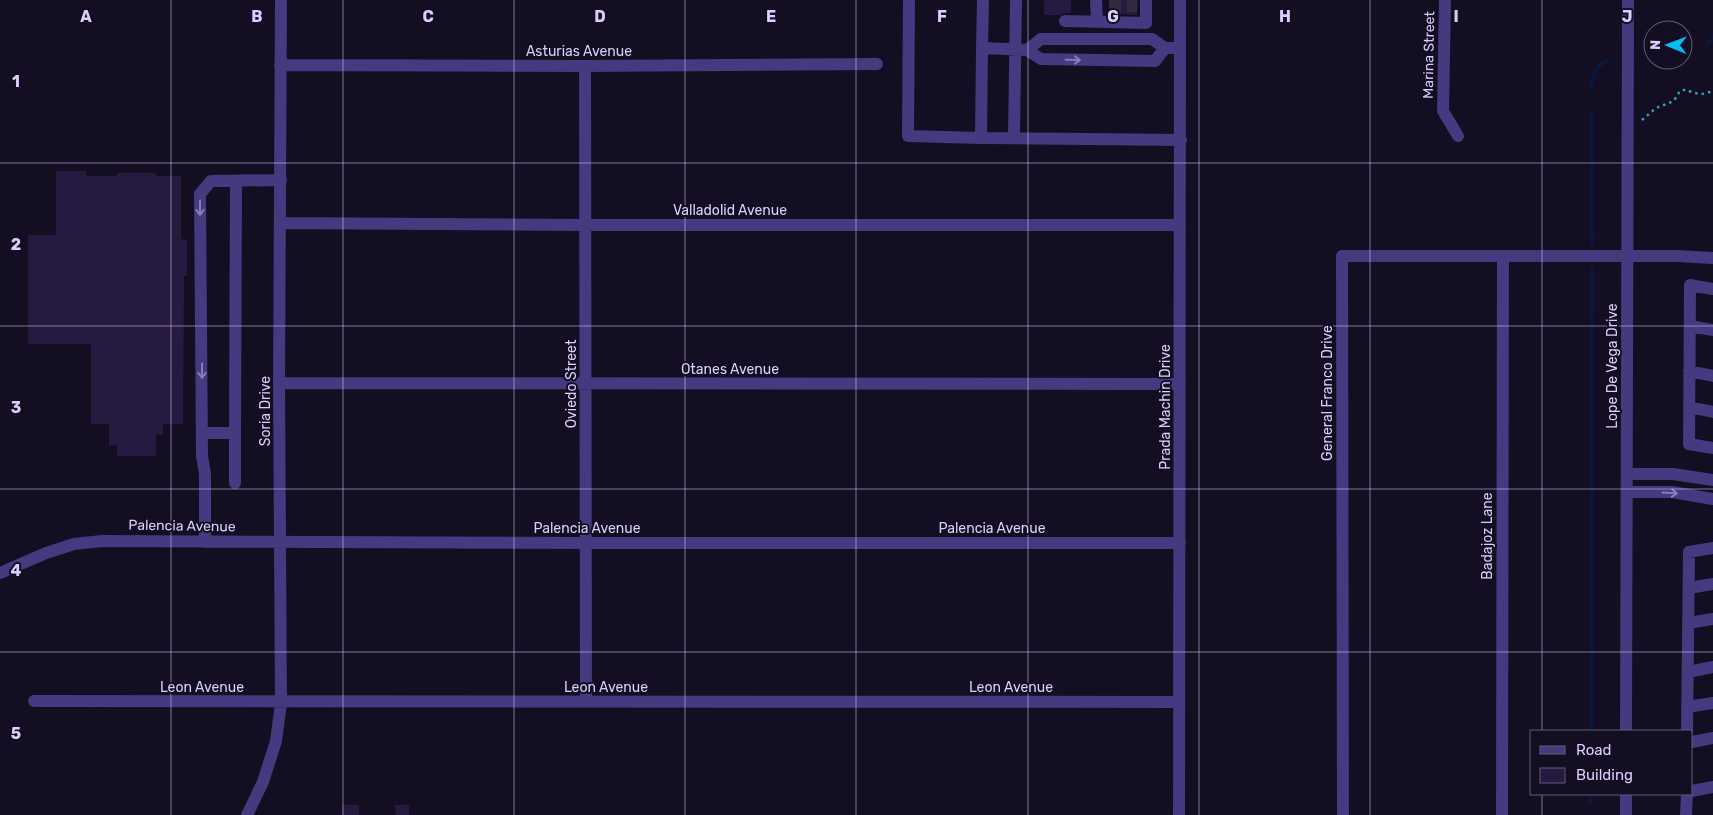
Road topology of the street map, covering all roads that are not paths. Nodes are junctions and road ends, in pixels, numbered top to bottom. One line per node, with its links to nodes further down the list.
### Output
1 (281, 0): 17 (street, Soria Drive)
2 (909, 0): 21 (street)
3 (983, 0): 12 (street)
4 (1016, 0): 15 (street)
5 (1180, 0): 14 (street, Prada Machin Drive)
6 (1444, 0): 19 (street, Marina Street)
7 (1628, 0): 28 (street, Lope De Vega Drive)
8 (1101, 4): 11 (street)
9 (1143, 4): 11 (street)
10 (1065, 21): 11 (street)
11 (1097, 21)
12 (982, 48): 15 (street); 21 (street)
13 (1165, 48): 14 (street); 15 (street); 15 (street, one-way to 13)
14 (1181, 49): 22 (street, Prada Machin Drive)
15 (1021, 50): 20 (street)
16 (877, 64): 18 (street, Asturias Avenue)
17 (280, 65): 18 (street, Asturias Avenue); 24 (street, Soria Drive)
18 (585, 66): 27 (street, Oviedo Street)
19 (1458, 136)
20 (1014, 137): 21 (street); 22 (street)
21 (981, 138)
22 (1181, 140): 26 (street, Prada Machin Drive)
23 (236, 180): 24 (street); 41 (street, one-way to 41); 42 (street)
24 (281, 180): 25 (street, Soria Drive)
25 (280, 223): 27 (street, Valladolid Avenue); 36 (street, Soria Drive)
26 (1180, 224): 27 (street, Valladolid Avenue); 38 (street, Prada Machin Drive)
27 (586, 225): 37 (street, Oviedo Street)
28 (1628, 256): 29 (street, General Franco Drive); 30 (street, General Franco Drive); 44 (street, Lope De Vega Drive)
29 (1503, 257): 77 (street, General Franco Drive); 78 (street, Badajoz Lane)
30 (1713, 258)
31 (1713, 290): 32 (street)
32 (1690, 326): 33 (street); 34 (street)
33 (1713, 330)
34 (1689, 372): 35 (street); 39 (street)
35 (1713, 376)
36 (279, 383): 37 (street, Otanes Avenue); 50 (street, Soria Drive)
37 (586, 384): 38 (street, Otanes Avenue); 51 (street, Oviedo Street)
38 (1180, 384): 52 (street, Prada Machin Drive)
39 (1689, 407): 40 (street); 43 (street)
40 (1713, 412)
41 (202, 433): 42 (street); 49 (street)
42 (235, 433): 46 (street)
43 (1713, 448)
44 (1627, 474): 45 (street); 47 (street, Lope De Vega Drive)
45 (1713, 480)
46 (235, 482)
47 (1627, 492): 48 (street, one-way to 48); 67 (street, Lope De Vega Drive)
48 (1713, 499)
49 (205, 542): 50 (street, Palencia Avenue); 54 (street, Palencia Avenue)
50 (280, 542): 51 (street, Palencia Avenue); 62 (street, Soria Drive)
51 (586, 543): 52 (street, Palencia Avenue); 63 (street, Oviedo Street)
52 (1180, 543): 64 (street, Prada Machin Drive)
53 (1713, 548): 56 (street)
54 (0, 573)
55 (1713, 584): 56 (street)
56 (1689, 588): 58 (street)
57 (1713, 618): 58 (street)
58 (1688, 623): 60 (street)
59 (1713, 668): 60 (street)
60 (1688, 672): 66 (street)
61 (34, 701): 62 (street, Leon Avenue)
62 (281, 702): 63 (street, Leon Avenue); 75 (street, Soria Drive)
63 (586, 702): 64 (street, Leon Avenue)
64 (1179, 702): 76 (street, Prada Machin Drive)
65 (1713, 703): 66 (street)
66 (1688, 707): 68 (street)
67 (1626, 730)
68 (1687, 730)
69 (1713, 738): 70 (street)
70 (1693, 742)
71 (1713, 788): 72 (street)
72 (1693, 791)
73 (1626, 795): 79 (street)
74 (1687, 795): 80 (street)
75 (247, 815)
76 (1179, 815)
77 (1343, 815)
78 (1502, 815)
79 (1626, 815)
80 (1686, 815)

